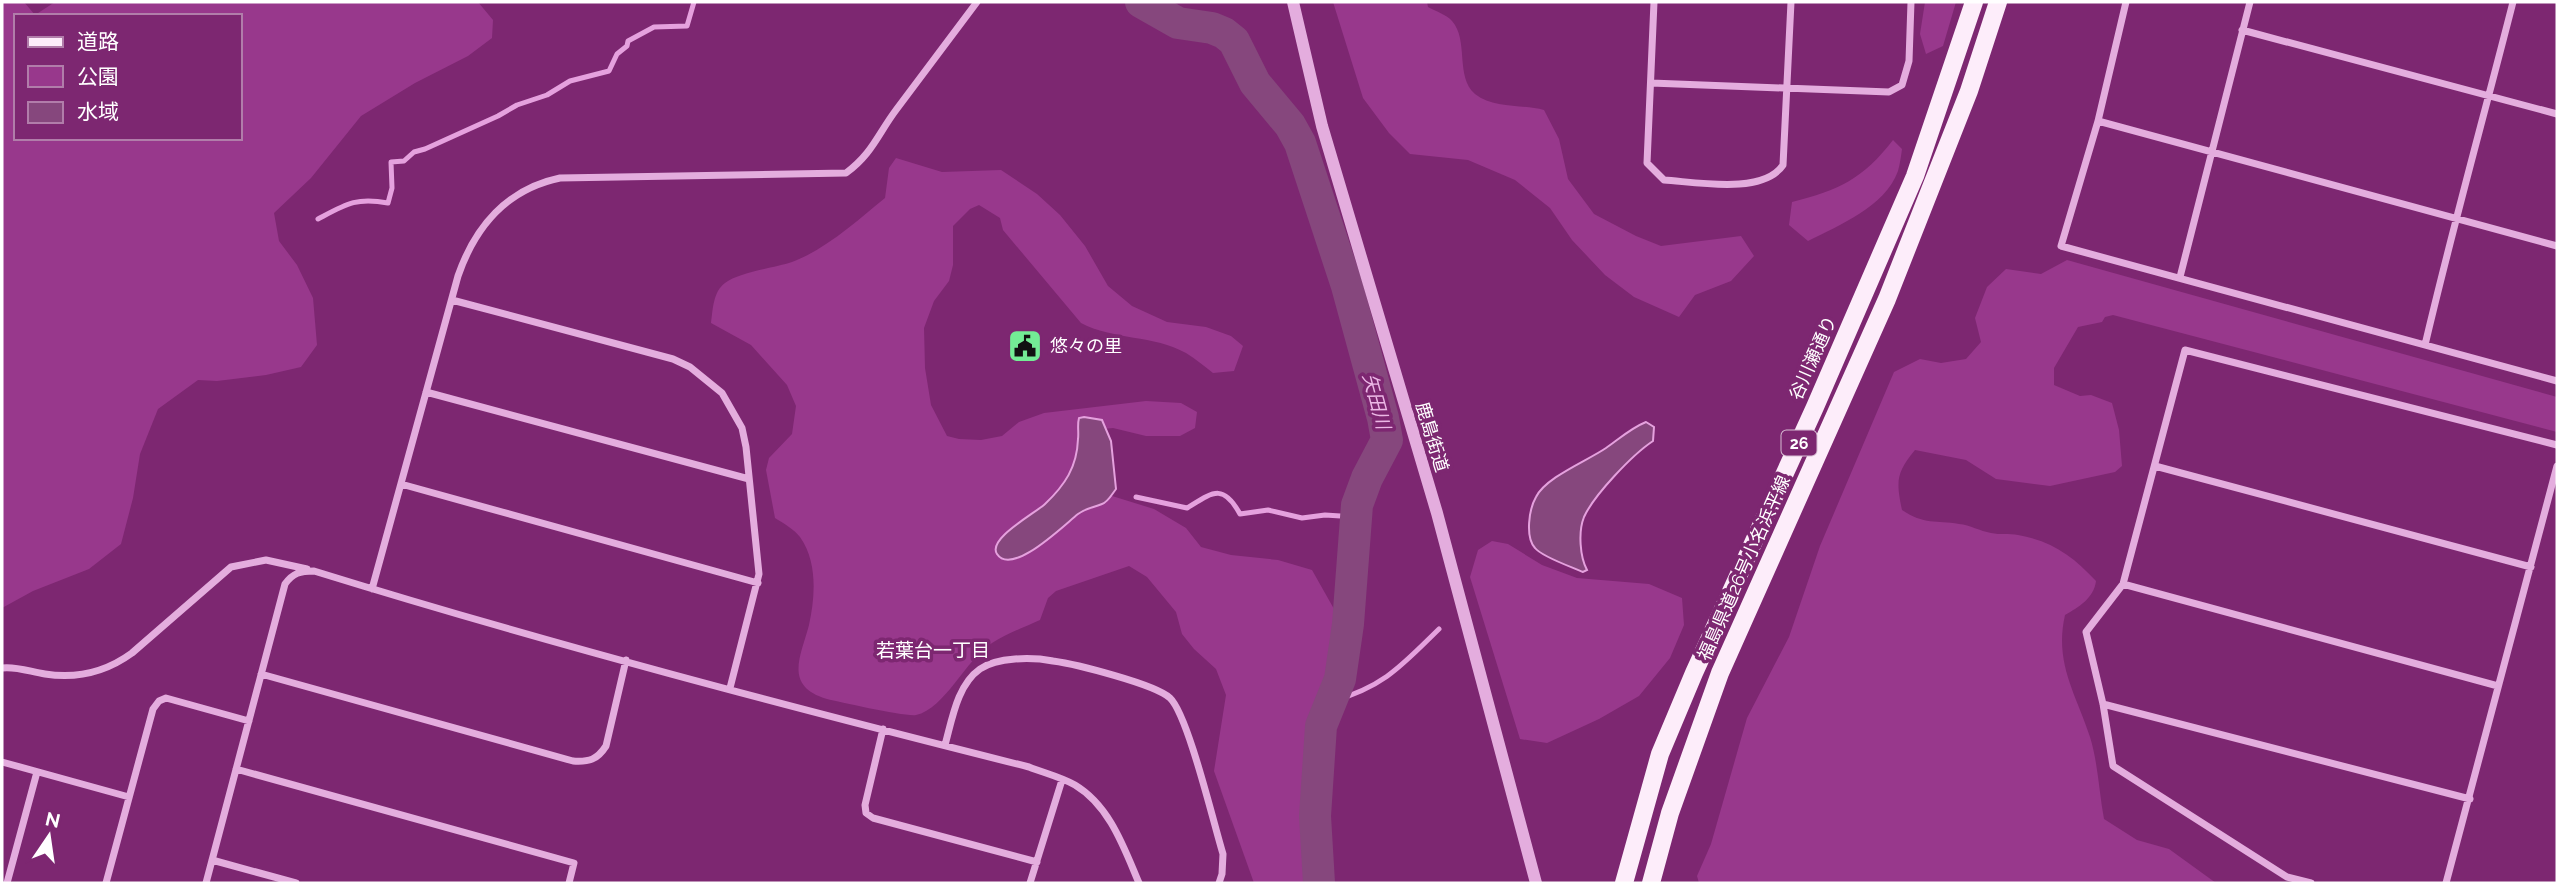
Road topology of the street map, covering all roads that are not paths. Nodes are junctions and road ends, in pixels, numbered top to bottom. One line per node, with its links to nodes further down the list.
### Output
1 (977, 2): 21 (street)
2 (1293, 2): 60 (street, 鹿島街道)
3 (1654, 2): 12 (street)
4 (1791, 2): 13 (street)
5 (1911, 2): 13 (street)
6 (1974, 2): 61 (main road, 谷川瀬通り / 26)
7 (1998, 2): 62 (main road, 福島県道26号小名浜平線 / 26)
8 (2126, 2): 16 (street)
9 (2250, 2): 11 (street)
10 (2513, 2): 14 (street)
11 (2242, 30): 14 (street); 17 (street)
12 (1651, 82): 13 (street); 13 (street)
13 (1786, 88)
14 (2489, 96): 15 (street); 18 (street)
15 (2557, 114)
16 (2098, 121): 17 (street); 20 (street)
17 (2211, 153): 18 (street); 20 (street)
18 (2455, 218): 19 (street); 22 (street)
19 (2557, 246)
20 (2180, 277): 22 (street)
21 (452, 300): 24 (street); 28 (street)
22 (2425, 345): 23 (street)
23 (2557, 381)
24 (426, 392): 28 (street); 29 (street)
25 (2557, 444): 26 (street)
26 (2155, 466): 30 (street); 33 (street)
27 (2557, 466): 30 (street)
28 (749, 479): 32 (street)
29 (401, 484): 32 (street); 34 (street)
30 (2531, 567): 38 (street)
31 (314, 571): 34 (street); 36 (street); 37 (street)
32 (758, 583): 39 (street)
33 (2123, 584): 38 (street); 40 (street)
34 (372, 589): 35 (street)
35 (626, 660): 37 (street); 39 (street)
36 (2, 668)
37 (261, 674): 41 (street)
38 (2498, 686): 49 (street)
39 (730, 688): 42 (street)
40 (2103, 704): 49 (street); 63 (street)
41 (249, 721): 45 (street); 48 (street)
42 (883, 729): 43 (street); 51 (street)
43 (945, 745): 47 (street); 59 (street)
44 (2, 762): 46 (street)
45 (236, 769): 50 (street); 56 (street)
46 (37, 772): 48 (street); 52 (street)
47 (1062, 780): 51 (street); 58 (street)
48 (129, 797): 53 (street)
49 (2470, 799): 64 (street)
50 (212, 860): 54 (street); 55 (street)
51 (1037, 862): 57 (street)
52 (7, 883)
53 (106, 883)
54 (206, 883)
55 (296, 883)
56 (569, 883)
57 (1030, 883)
58 (1139, 883)
59 (1219, 883)
60 (1536, 883)
61 (1624, 883)
62 (1651, 883)
63 (2311, 883)
64 (2446, 883)

